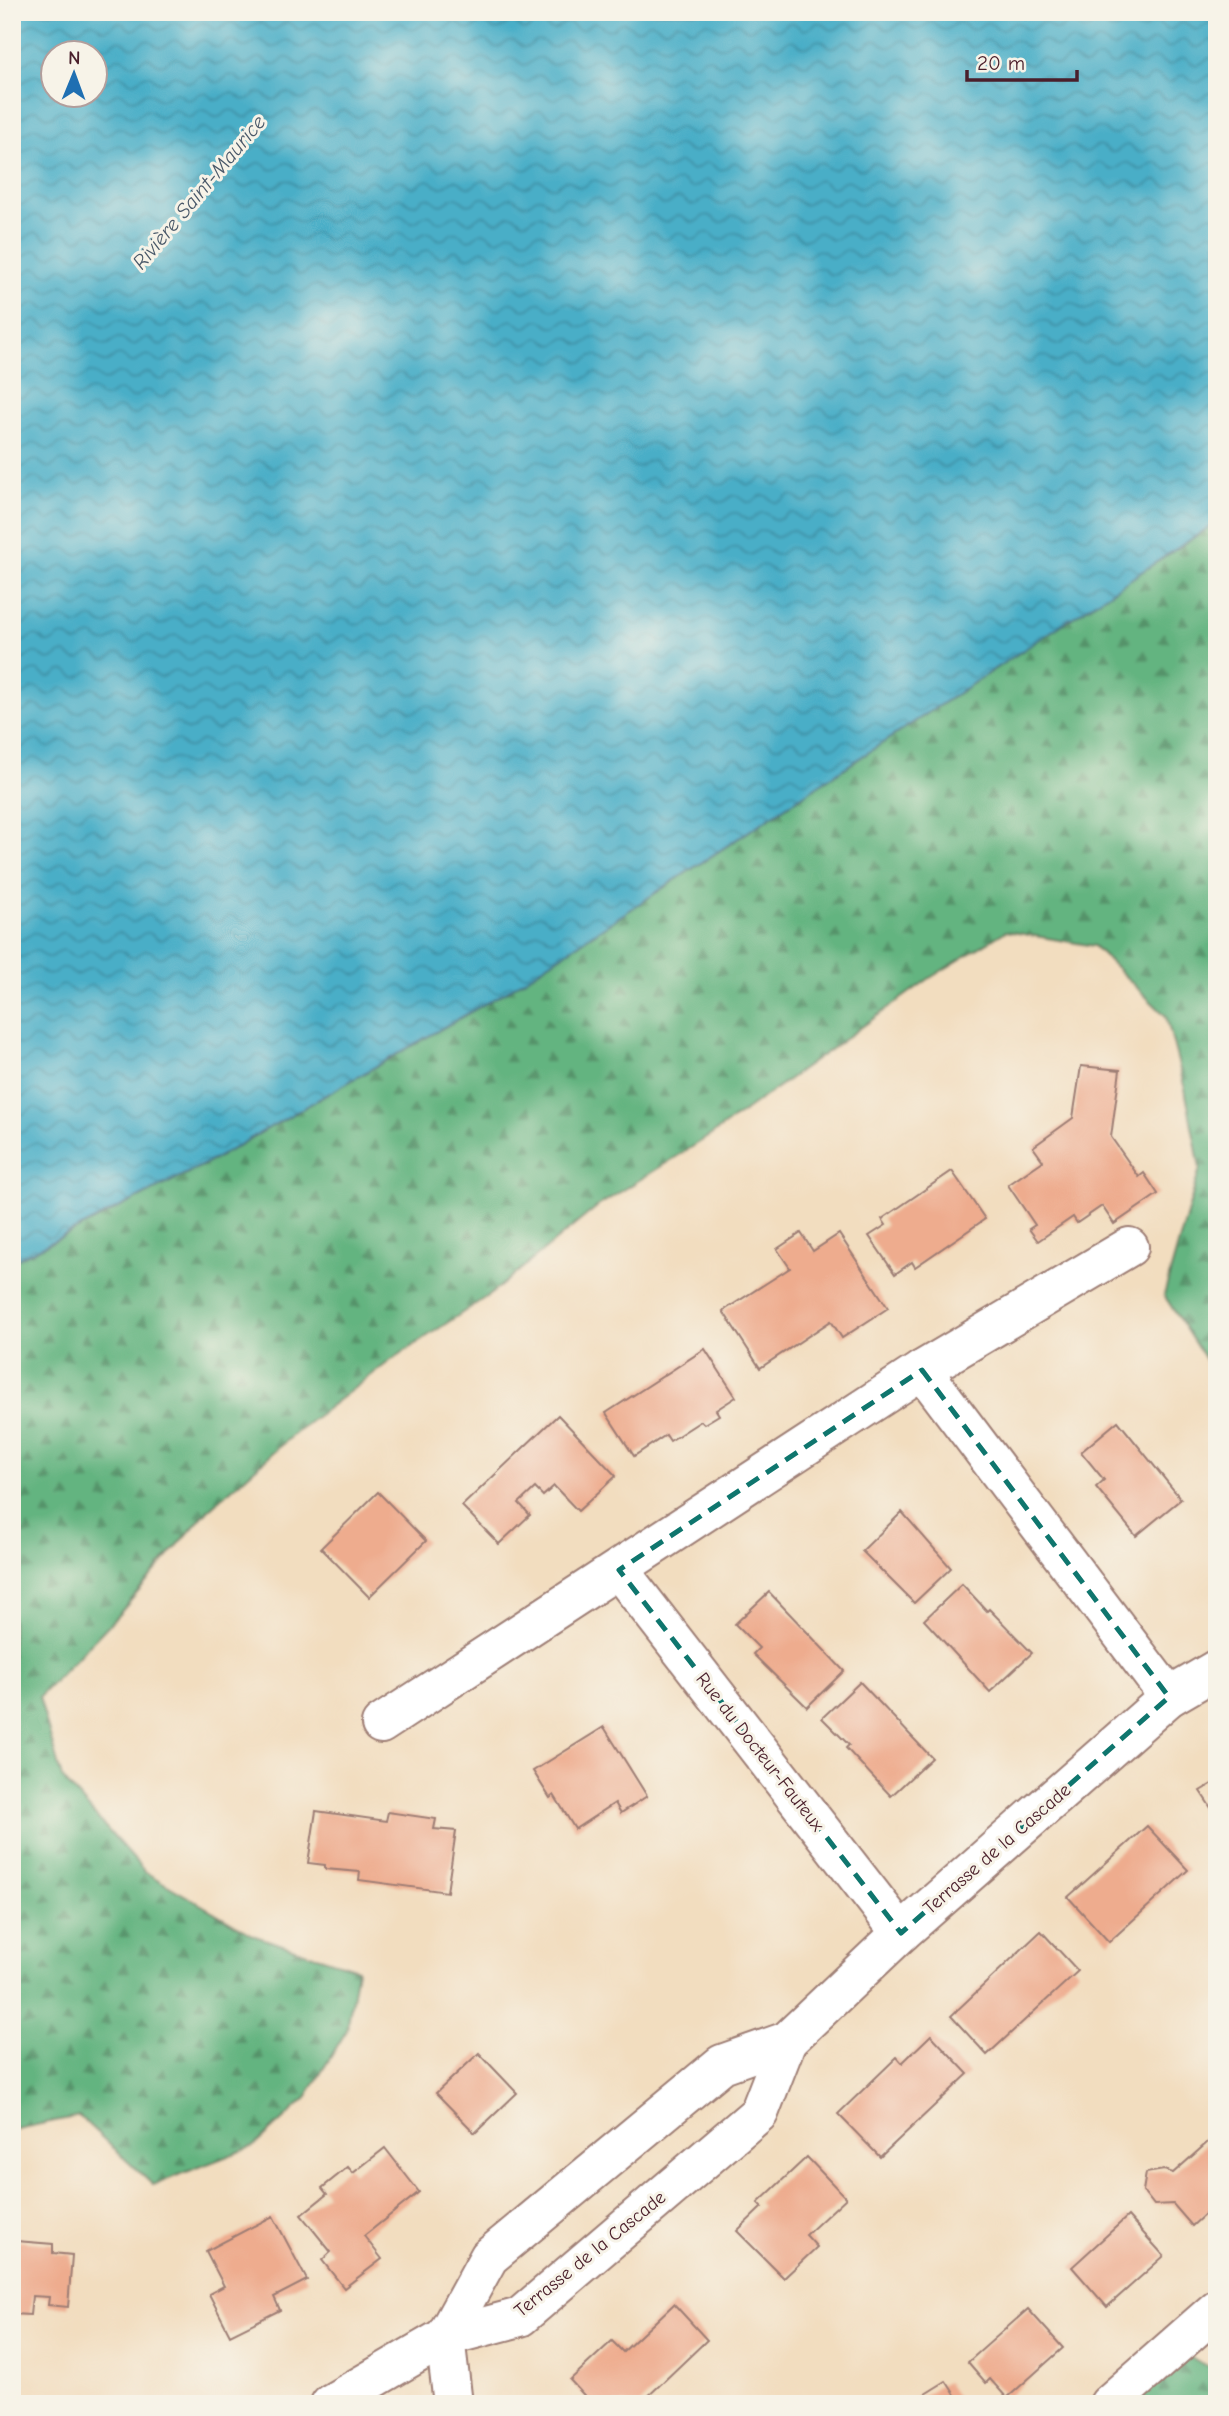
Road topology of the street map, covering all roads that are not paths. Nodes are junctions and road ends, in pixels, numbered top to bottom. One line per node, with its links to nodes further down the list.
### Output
1 (1129, 1247): 2 (street)
2 (922, 1370): 3 (street); 5 (street)
3 (619, 1570): 6 (street); 7 (street, Rue du Docteur-Fauteux)
4 (1217, 1669): 5 (street, Terrasse de la Cascade)
5 (1170, 1698): 7 (street, Terrasse de la Cascade)
6 (381, 1724)
7 (901, 1933): 8 (street, Terrasse de la Cascade)
8 (787, 2041): 10 (street, Terrasse de la Cascade); 10 (street, Terrasse de la Cascade)
9 (1217, 2309): 13 (street)
10 (445, 2337): 11 (street, Terrasse de la Cascade); 12 (street)
11 (330, 2404)
12 (453, 2404)
13 (1110, 2404)

